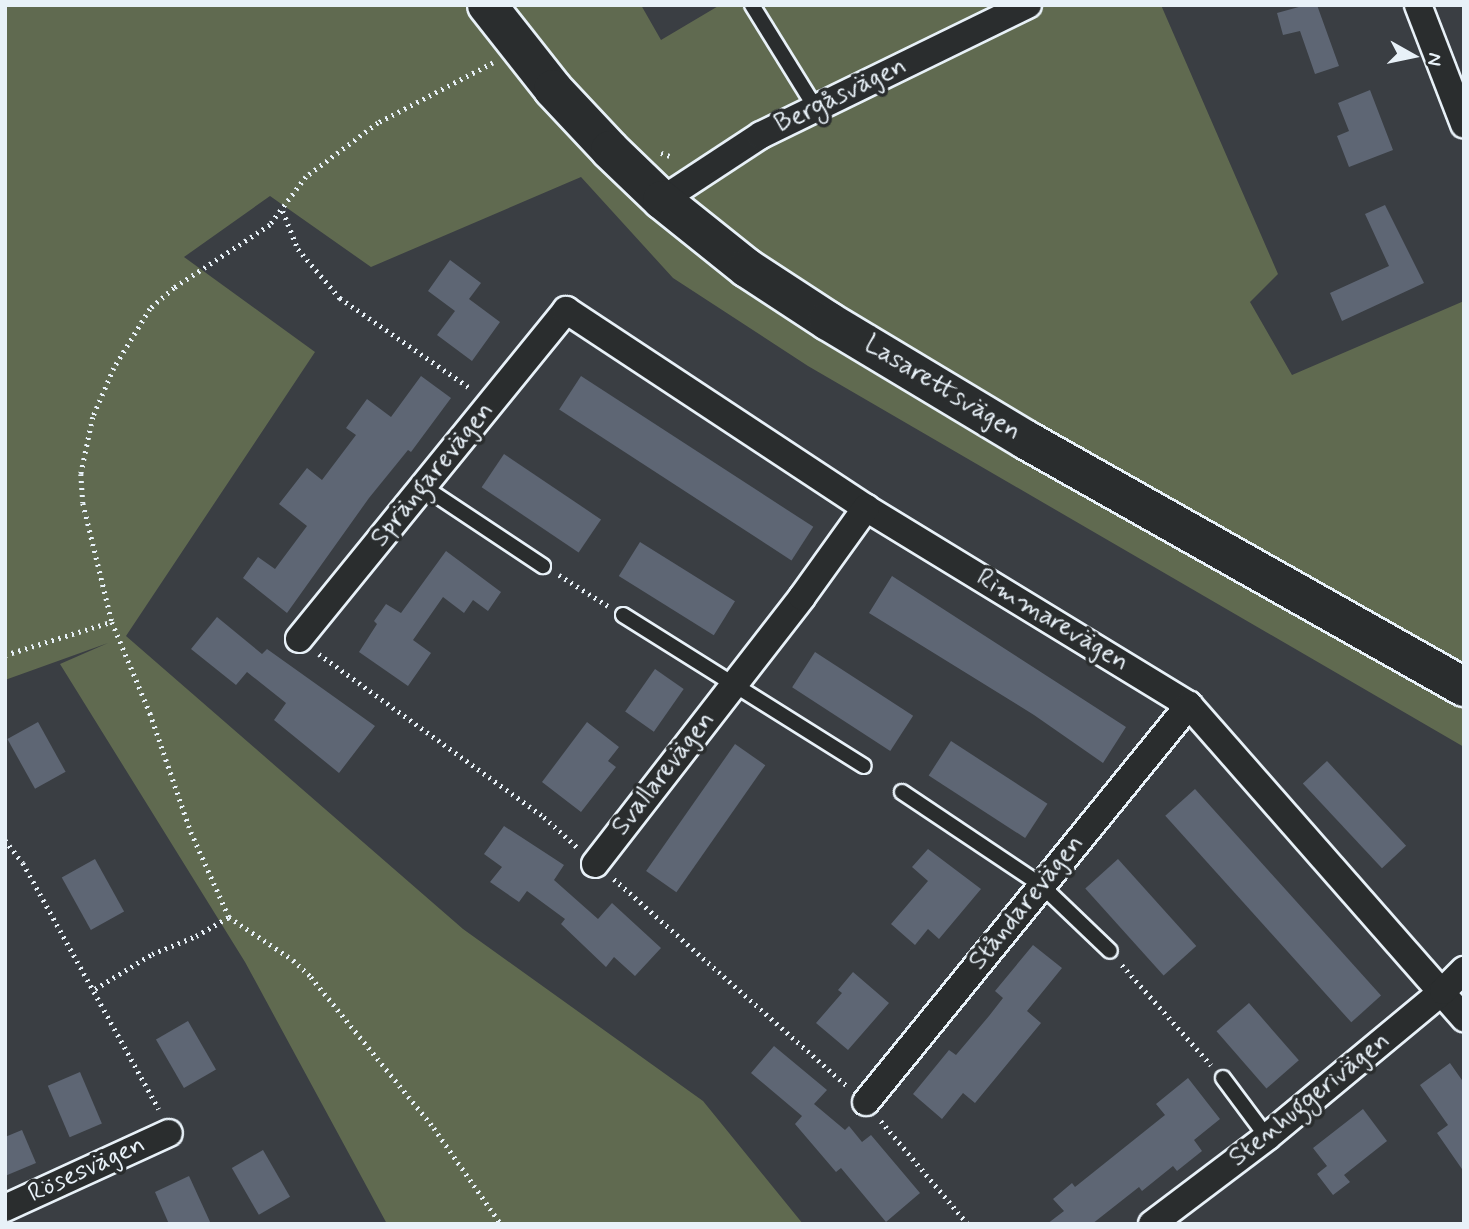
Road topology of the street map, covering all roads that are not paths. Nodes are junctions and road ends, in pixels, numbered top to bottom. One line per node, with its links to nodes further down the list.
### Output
1 (487, 5): 7 (street, Lasarettsvägen)
2 (752, 5): 5 (lane)
3 (1028, 5): 5 (street, Bergåsvägen)
4 (1418, 5): 6 (street)
5 (815, 107): 7 (street, Bergåsvägen)
6 (1464, 124)
7 (662, 200): 15 (street, Lasarettsvägen)
8 (566, 310): 9 (street, Sprängarevägen); 10 (street, Rimmarevägen)
9 (424, 487): 11 (lane); 13 (street, Sprängarevägen)
10 (866, 508): 14 (street, Svallarevägen); 16 (street, Rimmarevägen)
11 (543, 566)
12 (624, 615): 14 (lane, Svallarevägen)
13 (299, 639)
14 (733, 685): 17 (lane, Svallarevägen); 19 (street, Svallarevägen)
15 (1464, 687)
16 (1189, 705): 20 (street, Ståndarevägen); 23 (street, Rimmarevägen)
17 (864, 766)
18 (902, 792): 20 (lane)
19 (595, 864)
20 (1041, 885): 21 (lane); 26 (street, Ståndarevägen)
21 (1110, 951)
22 (1464, 970): 23 (street, Stenhuggerivägen)
23 (1443, 991): 24 (street, Rimmarevägen); 28 (street, Stenhuggerivägen)
24 (1464, 1018)
25 (1223, 1078): 28 (lane)
26 (866, 1102)
27 (169, 1133): 29 (street, Rösesvägen)
28 (1267, 1137): 30 (street, Stenhuggerivägen)
29 (5, 1208)
30 (1152, 1224)

